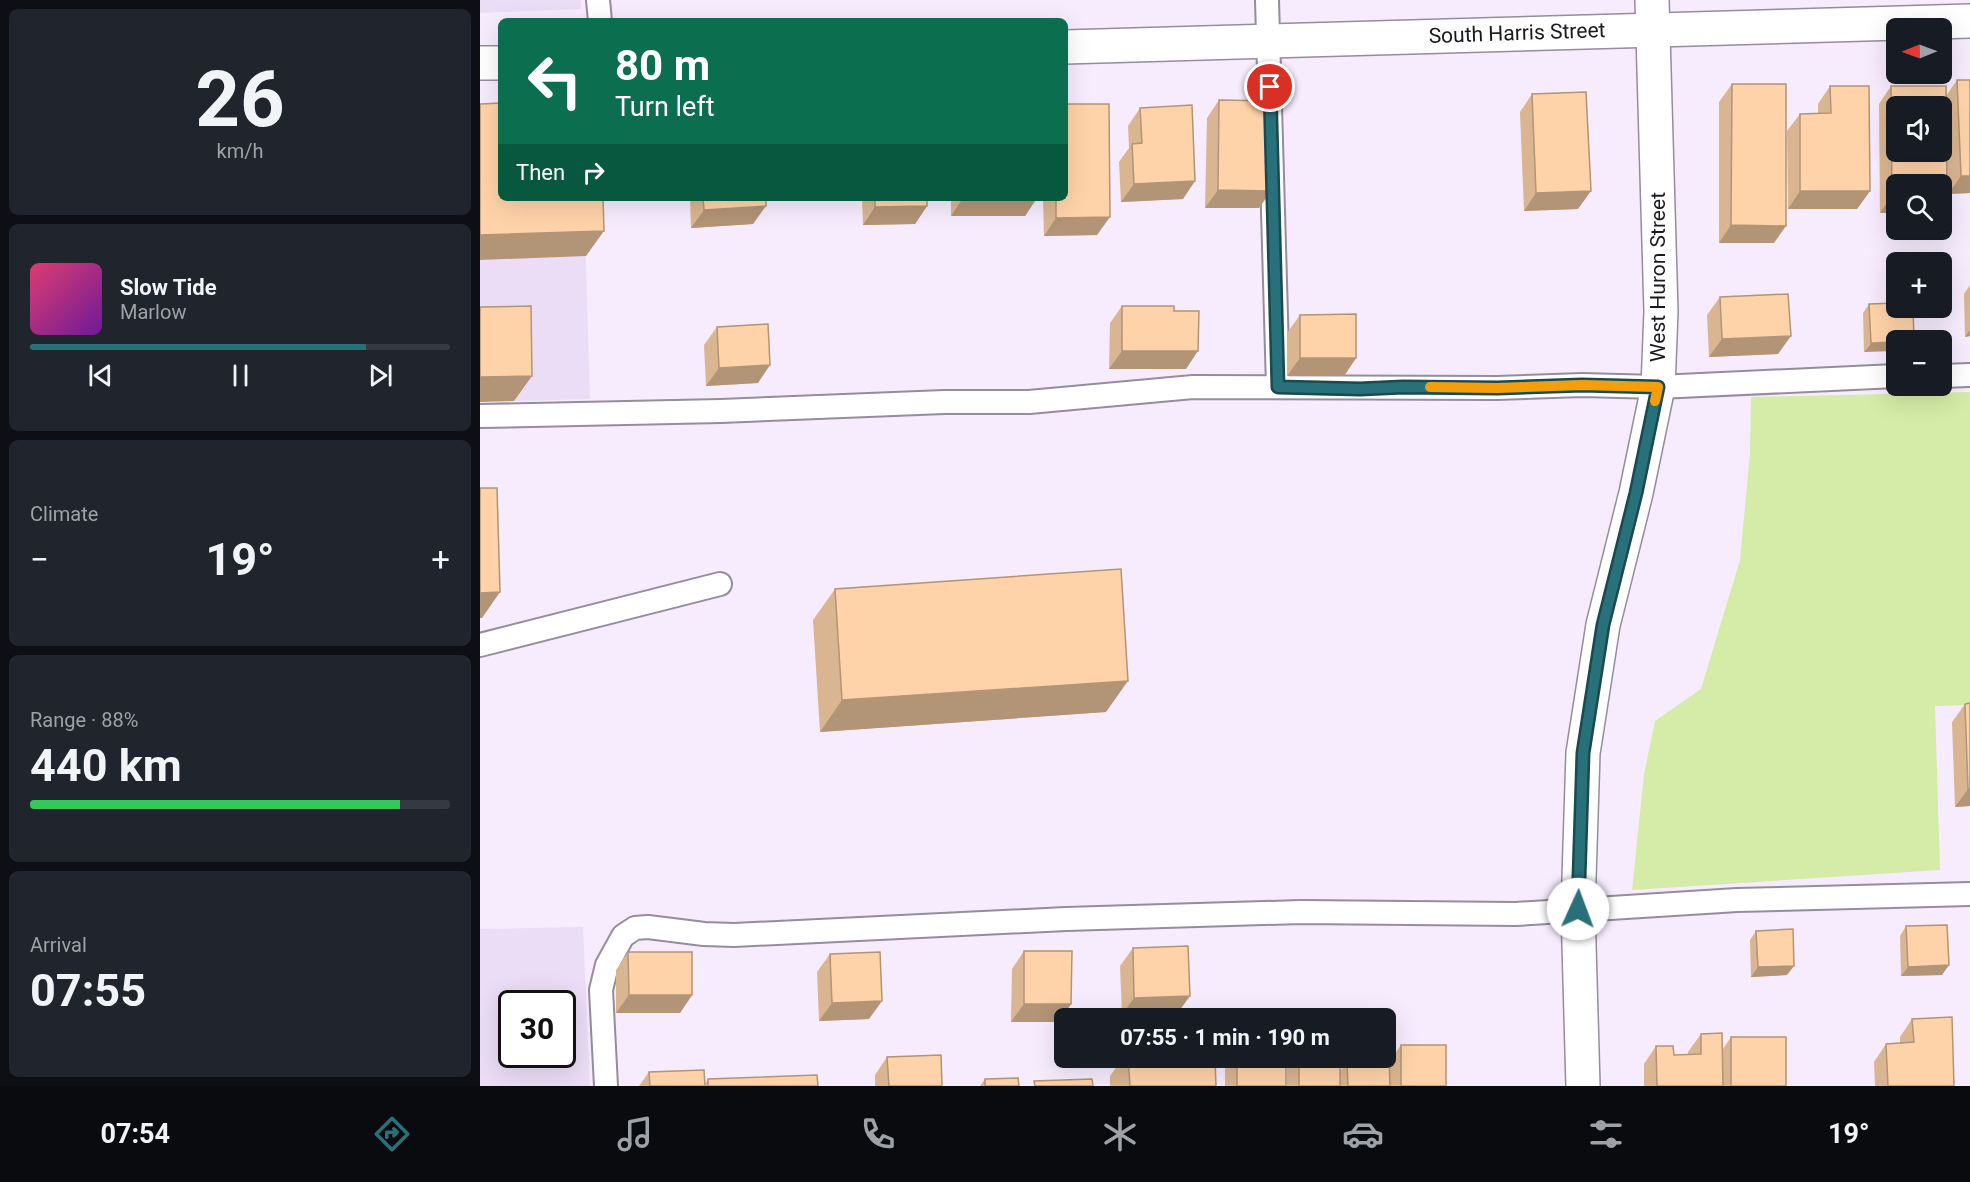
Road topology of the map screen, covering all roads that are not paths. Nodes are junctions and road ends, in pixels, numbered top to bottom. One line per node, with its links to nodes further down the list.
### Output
1 (598, 0): 4 (lane)
2 (1267, 0): 6 (lane)
3 (1652, 15): 5 (street, South Harris Street); 6 (street, South Harris Street); 14 (street, West Huron Street)
4 (600, 18)
5 (1970, 21)
6 (1268, 41): 7 (street, South Harris Street); 13 (lane)
7 (1068, 47)
8 (480, 63): 9 (street)
9 (498, 63)
10 (1970, 375): 12 (lane)
11 (1886, 376): 14 (lane)
12 (1952, 376)
13 (1278, 387): 14 (lane); 15 (lane)
14 (1658, 387): 19 (street, West Huron Street)
15 (480, 416)
16 (720, 584): 17 (lane)
17 (480, 645)
18 (1970, 894): 19 (lane)
19 (1578, 909): 20 (lane); 21 (street, West Huron Street)
20 (606, 1086)
21 (1583, 1086)

